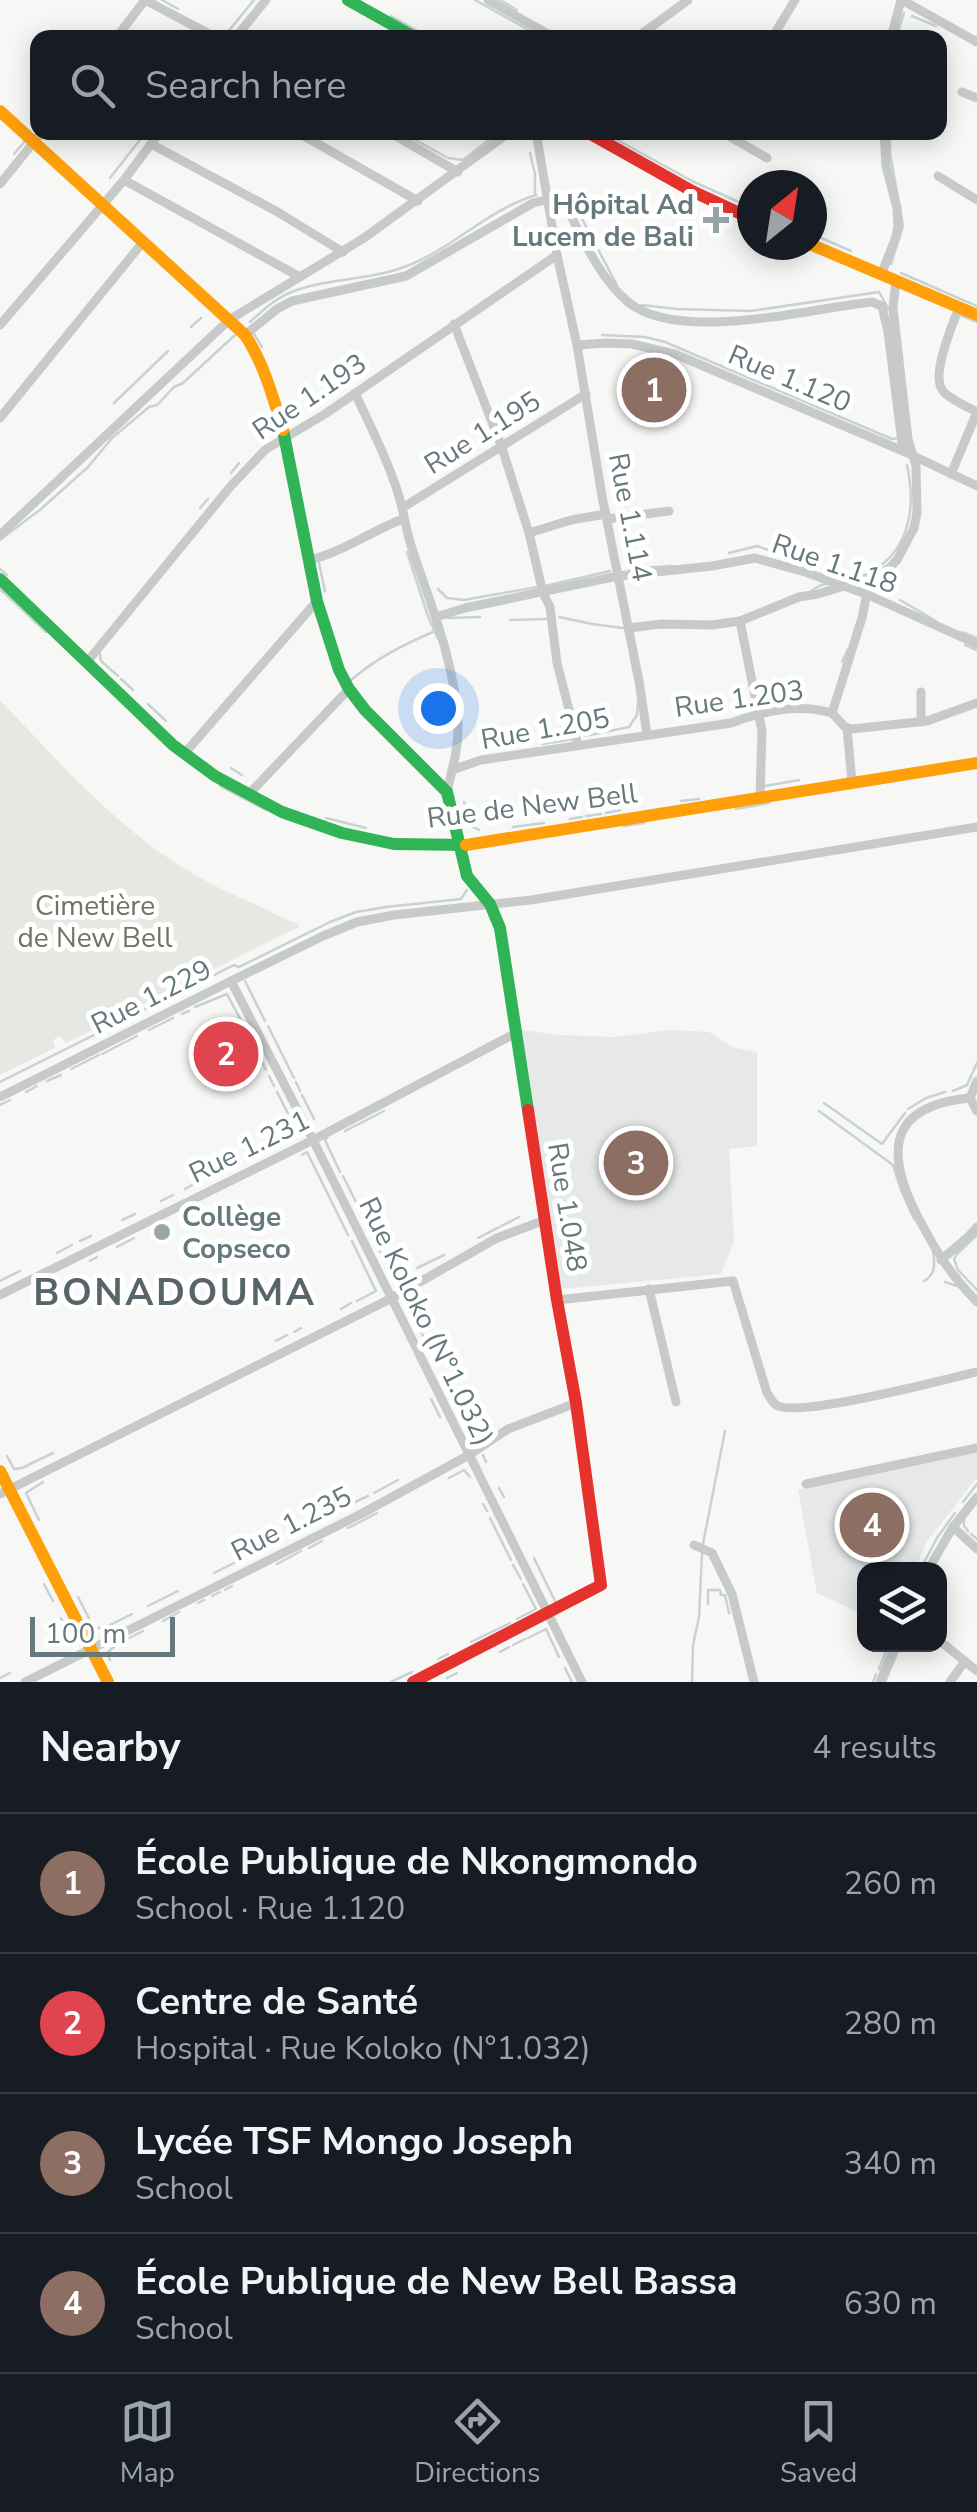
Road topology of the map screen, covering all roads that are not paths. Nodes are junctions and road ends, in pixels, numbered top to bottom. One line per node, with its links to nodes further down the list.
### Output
1 (145, 0): 9 (street); 10 (street)
2 (266, 0): 11 (street)
3 (348, 0): 8 (street)
4 (488, 0): 13 (street)
5 (688, 0): 14 (street)
6 (796, 0): 15 (street)
7 (902, 0): 16 (street); 17 (street)
8 (367, 4): 12 (street)
9 (122, 30)
10 (202, 30)
11 (242, 30)
12 (404, 30)
13 (540, 30)
14 (647, 30)
15 (777, 30)
16 (894, 30)
17 (977, 42)
18 (962, 92): 19 (street)
19 (977, 98)
20 (0, 111): 21 (street)
21 (30, 132)
22 (36, 140): 37 (street)
23 (41, 140): 41 (street)
24 (154, 140): 32 (street)
25 (311, 140): 40 (street)
26 (402, 140): 34 (street)
27 (500, 140): 34 (street)
28 (537, 140): 38 (street, Rue 1.114)
29 (601, 140): 42 (street)
30 (738, 140): 33 (street)
31 (884, 140): 47 (street)
32 (151, 144): 36 (street); 44 (street)
33 (767, 158)
34 (458, 172): 40 (street)
35 (938, 176): 39 (street)
36 (124, 180): 41 (street); 48 (street)
37 (0, 184)
38 (547, 200): 46 (street, Rue 1.114); 55 (street); 63 (street)
39 (977, 200)
40 (418, 201): 44 (street)
41 (102, 205): 43 (street); 54 (street)
42 (737, 212)
43 (143, 242): 52 (street); 60 (street)
44 (343, 252): 48 (street)
45 (827, 252): 47 (street)
46 (557, 256): 53 (street, Rue 1.193); 56 (street, Rue 1.114)
47 (881, 275): 49 (street)
48 (300, 277): 52 (street)
49 (896, 281): 50 (street); 63 (street)
50 (959, 307): 51 (street); 59 (street)
51 (977, 315)
52 (230, 320): 55 (street); 70 (street)
53 (454, 324): 57 (street, Rue 1.193); 62 (street)
54 (0, 325)
55 (244, 334): 61 (street)
56 (578, 345): 58 (street, Rue 1.114); 63 (street, Rue 1.120)
57 (355, 393): 61 (street, Rue 1.193); 67 (street)
58 (586, 394): 62 (street, Rue 1.195); 68 (street, Rue 1.114)
59 (977, 412): 64 (street)
60 (0, 418)
61 (285, 438): 71 (street); 82 (street, Rue 1.193)
62 (502, 448): 67 (street, Rue 1.195); 69 (street)
63 (908, 453): 64 (street, Rue 1.120); 76 (street)
64 (951, 474): 65 (street, Rue 1.120)
65 (977, 486)
66 (670, 511): 68 (street)
67 (402, 514): 71 (street, Rue 1.195); 78 (street)
68 (606, 516): 69 (street); 72 (street, Rue 1.114)
69 (529, 533): 75 (street)
70 (0, 535)
71 (310, 560): 77 (street)
72 (618, 576): 74 (street, Rue 1.118); 75 (street, Rue 1.118); 80 (street, Rue 1.114)
73 (0, 579): 82 (street, Rue de New Bell)
74 (844, 585): 76 (street, Rue 1.118); 79 (street)
75 (544, 592): 78 (street, Rue 1.118); 91 (street)
76 (866, 594): 81 (street, Rue 1.118); 87 (street, Rue 1.203)
77 (317, 601): 83 (street); 92 (street)
78 (436, 617): 94 (street)
79 (740, 621): 80 (street); 86 (street)
80 (628, 628): 90 (street, Rue 1.114)
81 (977, 644)
82 (87, 662): 92 (street, Rue de New Bell)
83 (348, 689): 96 (street); 97 (street)
84 (921, 692): 88 (street)
85 (977, 703): 88 (street)
86 (758, 713): 87 (street, Rue 1.203); 90 (street, Rue 1.203); 98 (street)
87 (832, 713): 89 (street)
88 (921, 722): 89 (street)
89 (847, 728): 95 (street)
90 (646, 734): 91 (street, Rue 1.205)
91 (578, 745): 94 (street, Rue 1.205)
92 (184, 754): 97 (street, Rue de New Bell)
93 (977, 763): 95 (street, Rue de New Bell)
94 (452, 770): 96 (street)
95 (852, 782): 98 (street, Rue de New Bell)
96 (448, 792): 100 (street, Rue 1.048)
97 (248, 795): 100 (street, Rue de New Bell)
98 (760, 797): 100 (street, Rue de New Bell)
99 (977, 827): 101 (street, Rue 1.229)
100 (460, 846): 101 (street, Rue 1.048)
101 (490, 904): 102 (street, Rue 1.229); 103 (street, Rue 1.048)
102 (231, 981): 105 (street, Rue 1.229); 108 (street, Rue Koloko (N°1.032))
103 (516, 1034): 108 (street, Rue 1.231); 109 (street, Rue 1.048)
104 (977, 1082): 106 (street)
105 (0, 1097)
106 (970, 1098): 107 (street); 111 (street)
107 (977, 1111)
108 (313, 1140): 113 (street, Rue 1.231); 114 (street, Rue Koloko (N°1.032))
109 (545, 1220): 114 (street); 115 (street, Rue 1.048)
110 (977, 1227): 111 (street)
111 (941, 1260): 116 (street)
112 (649, 1289): 115 (street); 117 (street); 118 (street)
113 (0, 1295)
114 (390, 1299): 121 (street, Rue Koloko (N°1.032)); 124 (street)
115 (557, 1300): 119 (street, Rue 1.048)
116 (977, 1302)
117 (977, 1372)
118 (676, 1402)
119 (576, 1403): 121 (street, Rue 1.235); 130 (street, Rue 1.048)
120 (977, 1448): 123 (street)
121 (469, 1456): 130 (street, Rue Koloko (N°1.032)); 132 (street, Rue 1.235)
122 (0, 1472): 124 (street)
123 (806, 1484)
124 (4, 1491): 132 (street)
125 (977, 1497): 126 (street)
126 (952, 1527): 128 (street); 129 (street)
127 (694, 1545): 140 (street)
128 (977, 1549)
129 (932, 1562)
130 (547, 1613): 138 (street); 139 (street, Rue Koloko (N°1.032))
131 (947, 1646): 134 (street)
132 (92, 1649): 136 (street, Rue 1.235); 137 (street)
133 (893, 1652): 141 (street)
134 (965, 1661): 135 (street); 142 (street)
135 (977, 1671)
136 (26, 1682)
137 (108, 1682)
138 (413, 1682)
139 (582, 1682)
140 (754, 1682)
141 (880, 1682)
142 (950, 1682)

